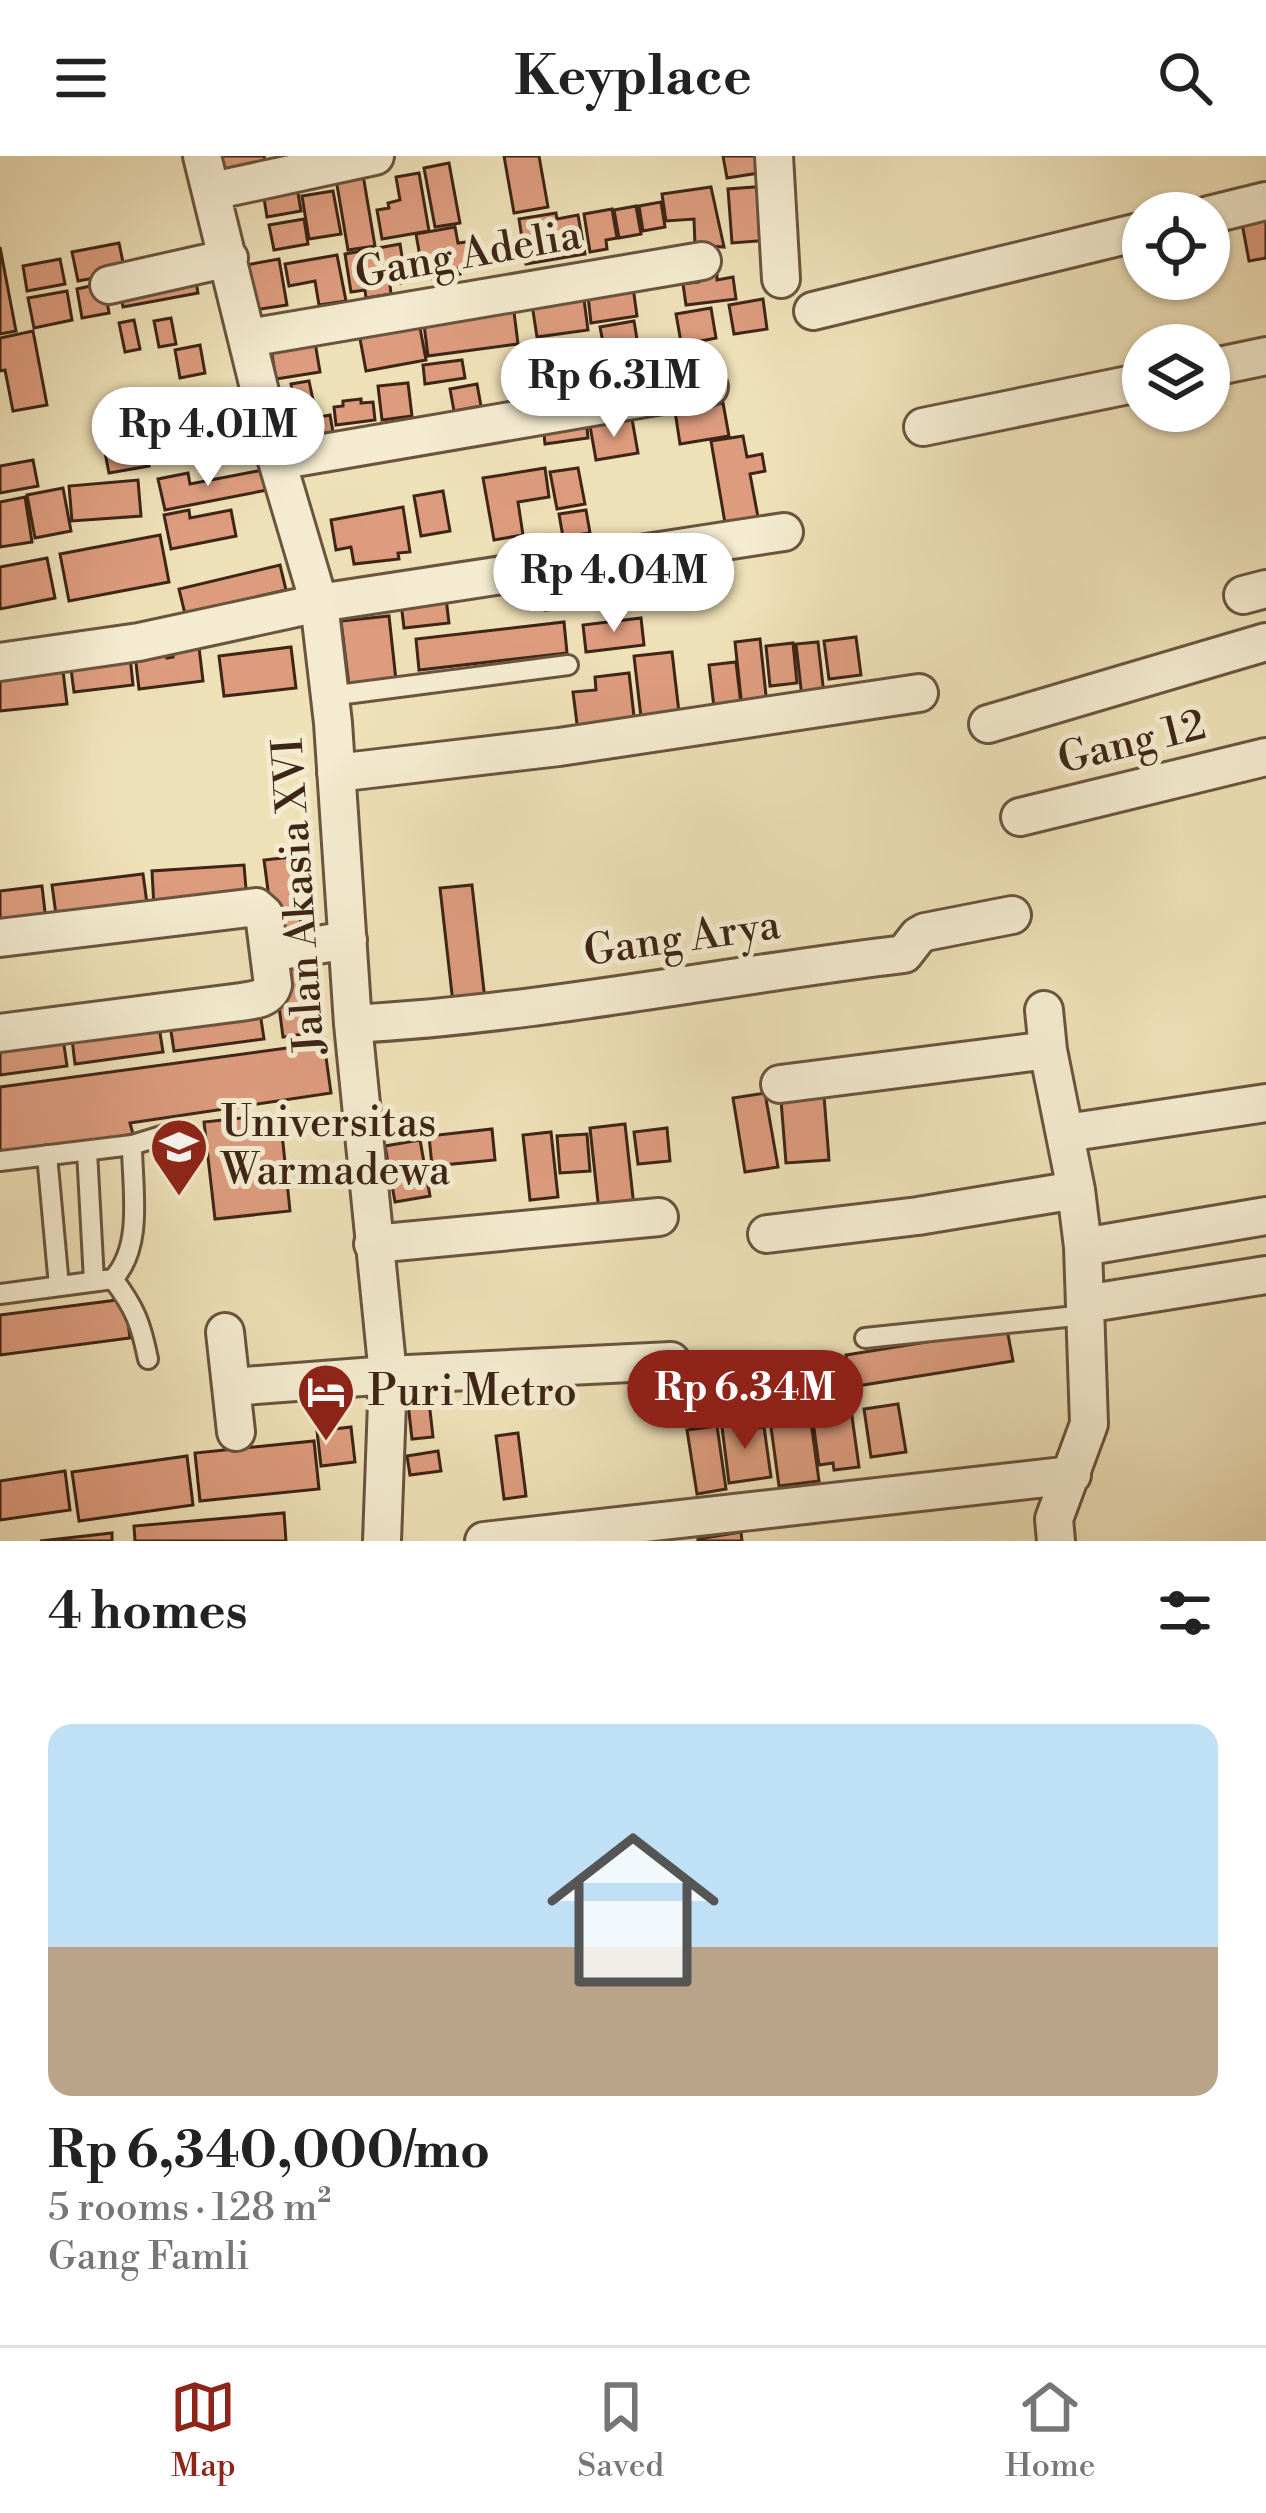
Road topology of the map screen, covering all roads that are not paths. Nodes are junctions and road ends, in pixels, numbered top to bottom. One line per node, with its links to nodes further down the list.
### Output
1 (375, 156): 3 (street)
2 (774, 156): 9 (street)
3 (207, 174): 7 (street, Jalan Akasia XVI)
4 (1266, 202): 5 (street)
5 (1230, 210)
6 (1122, 236): 11 (street)
7 (229, 258): 10 (street); 12 (street, Jalan Akasia XVI)
8 (702, 261): 12 (street, Gang Adelia)
9 (781, 279)
10 (109, 285)
11 (813, 311)
12 (248, 338): 18 (street, Jalan Akasia XVI)
13 (1266, 356): 14 (street)
14 (1230, 364)
15 (1122, 386): 17 (street)
16 (709, 388): 18 (street)
17 (923, 427)
18 (277, 460): 20 (street, Jalan Akasia XVI)
19 (784, 532): 20 (street)
20 (319, 603): 22 (street); 25 (street, Jalan Akasia XVI)
21 (1266, 642): 26 (street)
22 (0, 662)
23 (568, 665): 25 (lane)
24 (919, 693): 28 (street)
25 (331, 696): 28 (street, Jalan Akasia XVI)
26 (988, 724)
27 (1266, 757): 29 (street, Gang 12)
28 (336, 773): 32 (street, Jalan Akasia XVI)
29 (1020, 817)
30 (1012, 915): 35 (street, Gang Arya)
31 (0, 938): 33 (street)
32 (348, 940): 33 (street); 35 (street, Jalan Akasia XVI)
33 (269, 953): 36 (street)
34 (1044, 1010): 37 (street)
35 (353, 1024): 50 (street, Jalan Akasia XVI)
36 (0, 1033)
37 (1048, 1050): 38 (street); 40 (street)
38 (780, 1084)
39 (1266, 1103): 40 (street)
40 (1066, 1132): 46 (street)
41 (171, 1133): 42 (lane)
42 (132, 1145): 43 (lane); 53 (lane)
43 (87, 1151): 44 (lane); 53 (lane)
44 (46, 1155): 45 (lane); 54 (lane)
45 (0, 1161)
46 (1076, 1190): 49 (street); 51 (street)
47 (659, 1216): 50 (street)
48 (1266, 1216): 51 (street)
49 (767, 1234)
50 (374, 1244): 61 (street, Jalan Akasia XVI)
51 (1083, 1247): 56 (street)
52 (1266, 1275): 56 (street)
53 (104, 1280): 54 (lane); 59 (lane)
54 (59, 1286): 55 (lane)
55 (0, 1294)
56 (1085, 1310): 58 (lane); 64 (street)
57 (225, 1332): 62 (street)
58 (865, 1338)
59 (148, 1360)
60 (671, 1361): 61 (street)
61 (388, 1375): 62 (street); 65 (street, Jalan Akasia XVI)
62 (232, 1387): 63 (street)
63 (236, 1432)
64 (1072, 1475): 66 (street); 67 (street)
65 (382, 1541)
66 (484, 1541)
67 (1056, 1541)

